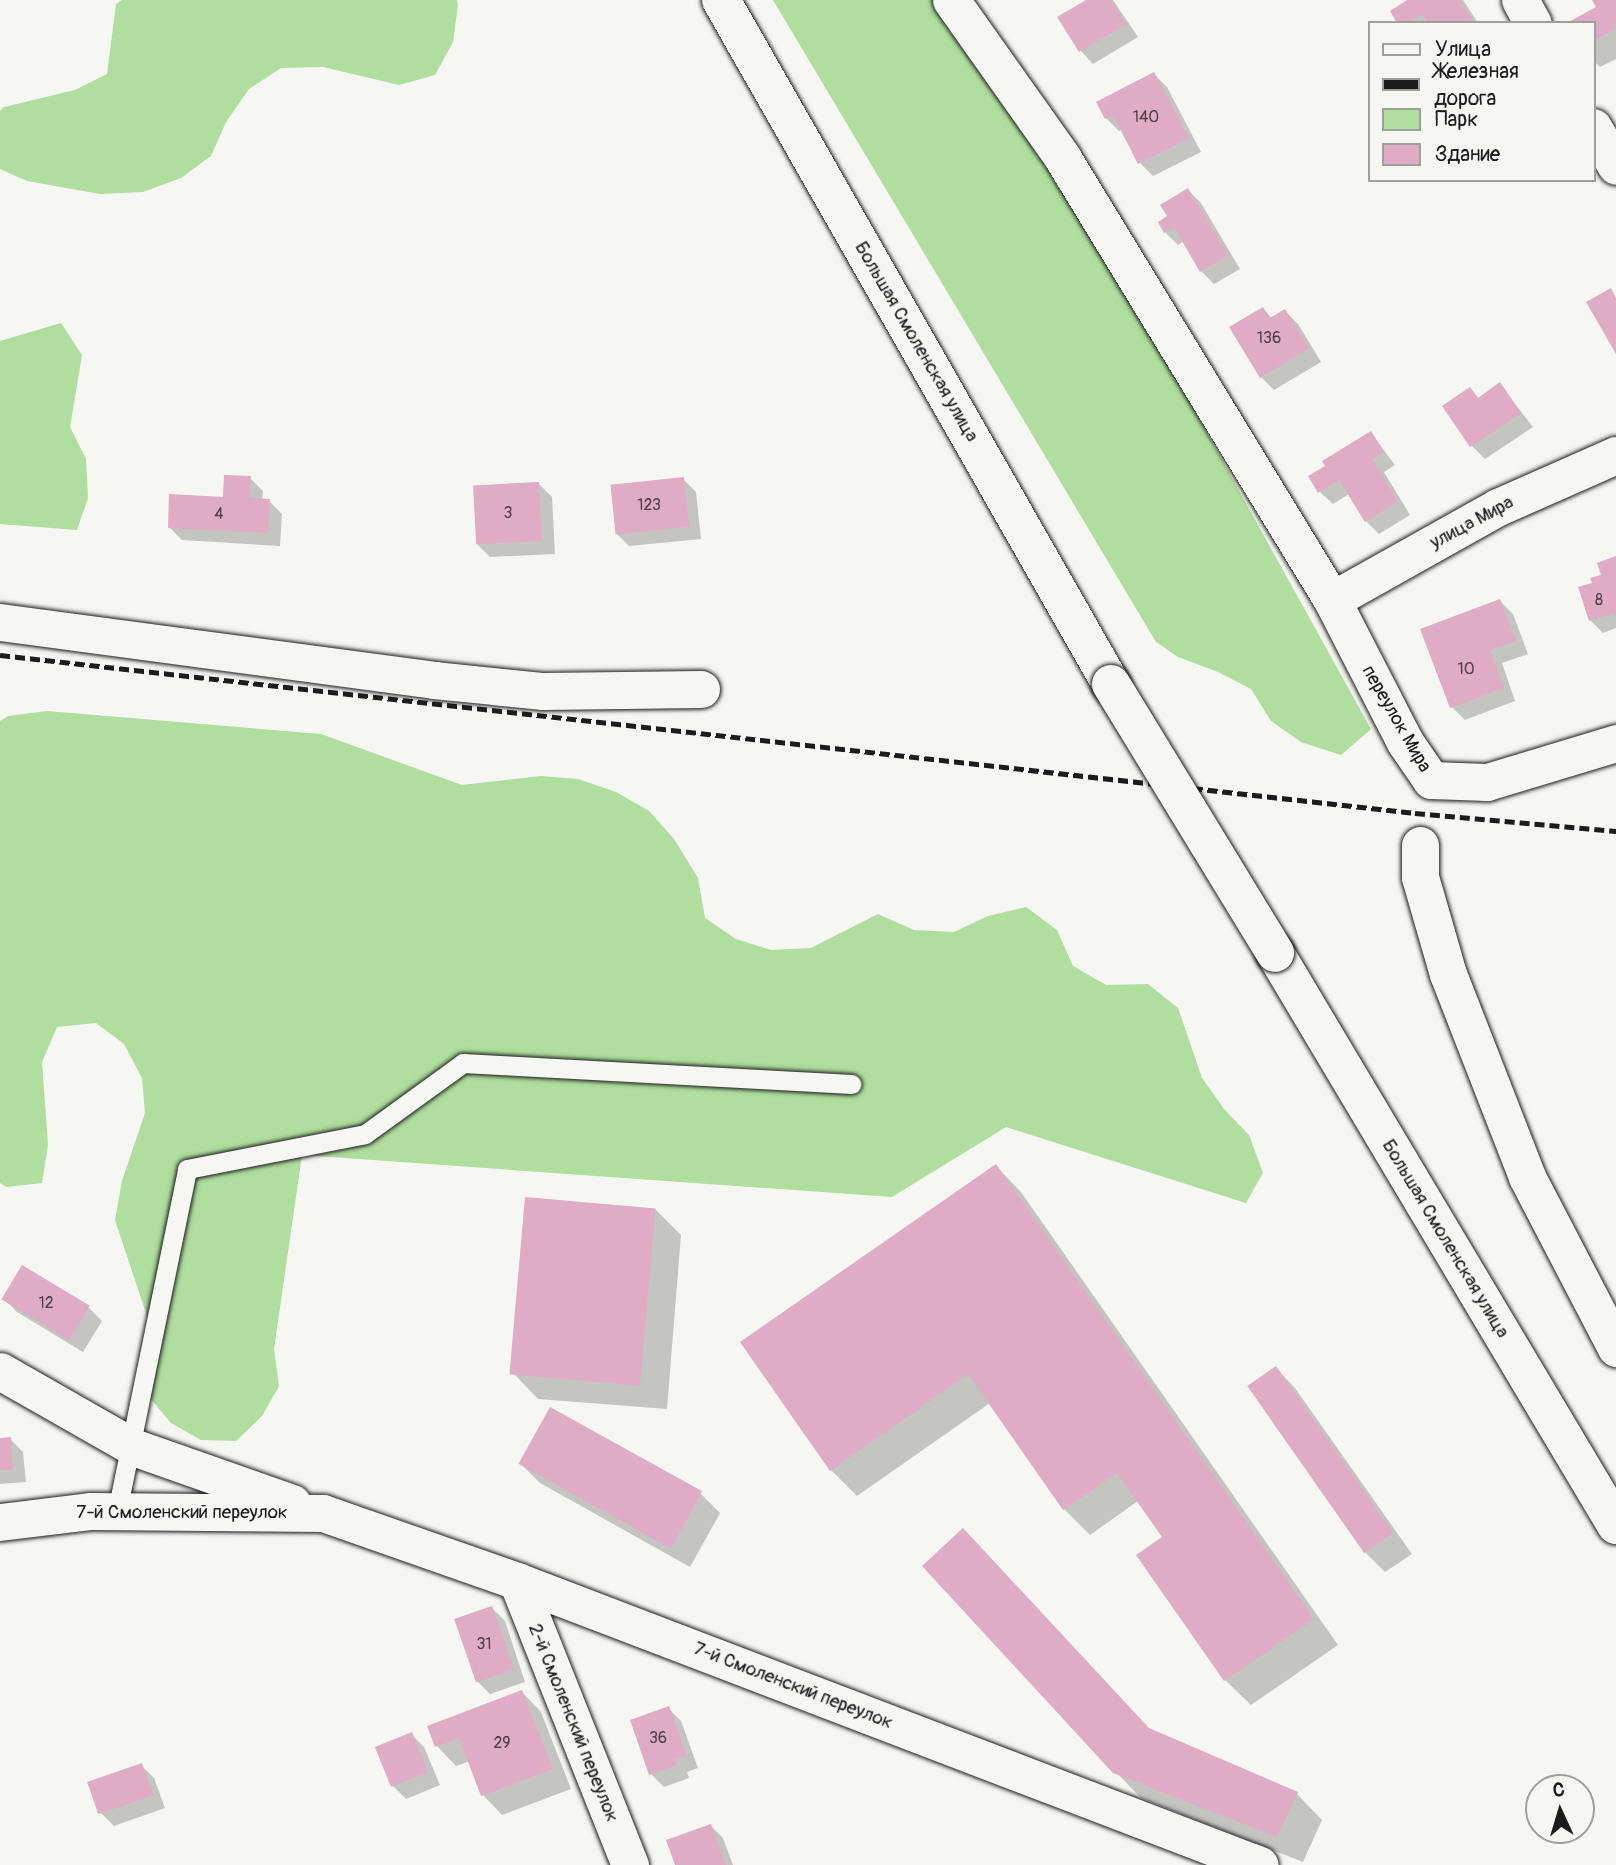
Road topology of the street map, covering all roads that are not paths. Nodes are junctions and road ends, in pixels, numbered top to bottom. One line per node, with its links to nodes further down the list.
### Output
1 (722, 0): 20 (main road, Большая Смоленская улица, bridge)
2 (951, 0): 8 (street)
3 (1520, 0): 4 (street)
4 (1532, 21)
5 (1595, 130): 6 (street)
6 (1616, 166)
7 (1616, 455): 8 (street, улица Мира)
8 (1332, 600): 11 (street, переулок Мира)
9 (0, 622): 10 (street)
10 (701, 689)
11 (1616, 743)
12 (1420, 845): 14 (street)
13 (850, 1084): 16 (lane)
14 (1616, 1348)
15 (0, 1370): 16 (street, 7-й Смоленский переулок)
16 (133, 1447): 17 (lane); 18 (street, 7-й Смоленский переулок)
17 (117, 1511): 18 (street, 7-й Смоленский переулок); 19 (street, 7-й Смоленский переулок)
18 (323, 1513): 21 (street, 7-й Смоленский переулок)
19 (0, 1522)
20 (1616, 1525)
21 (517, 1580): 22 (street, 2-й Смоленский переулок); 23 (street, 7-й Смоленский переулок)
22 (630, 1865)
23 (1261, 1865)

